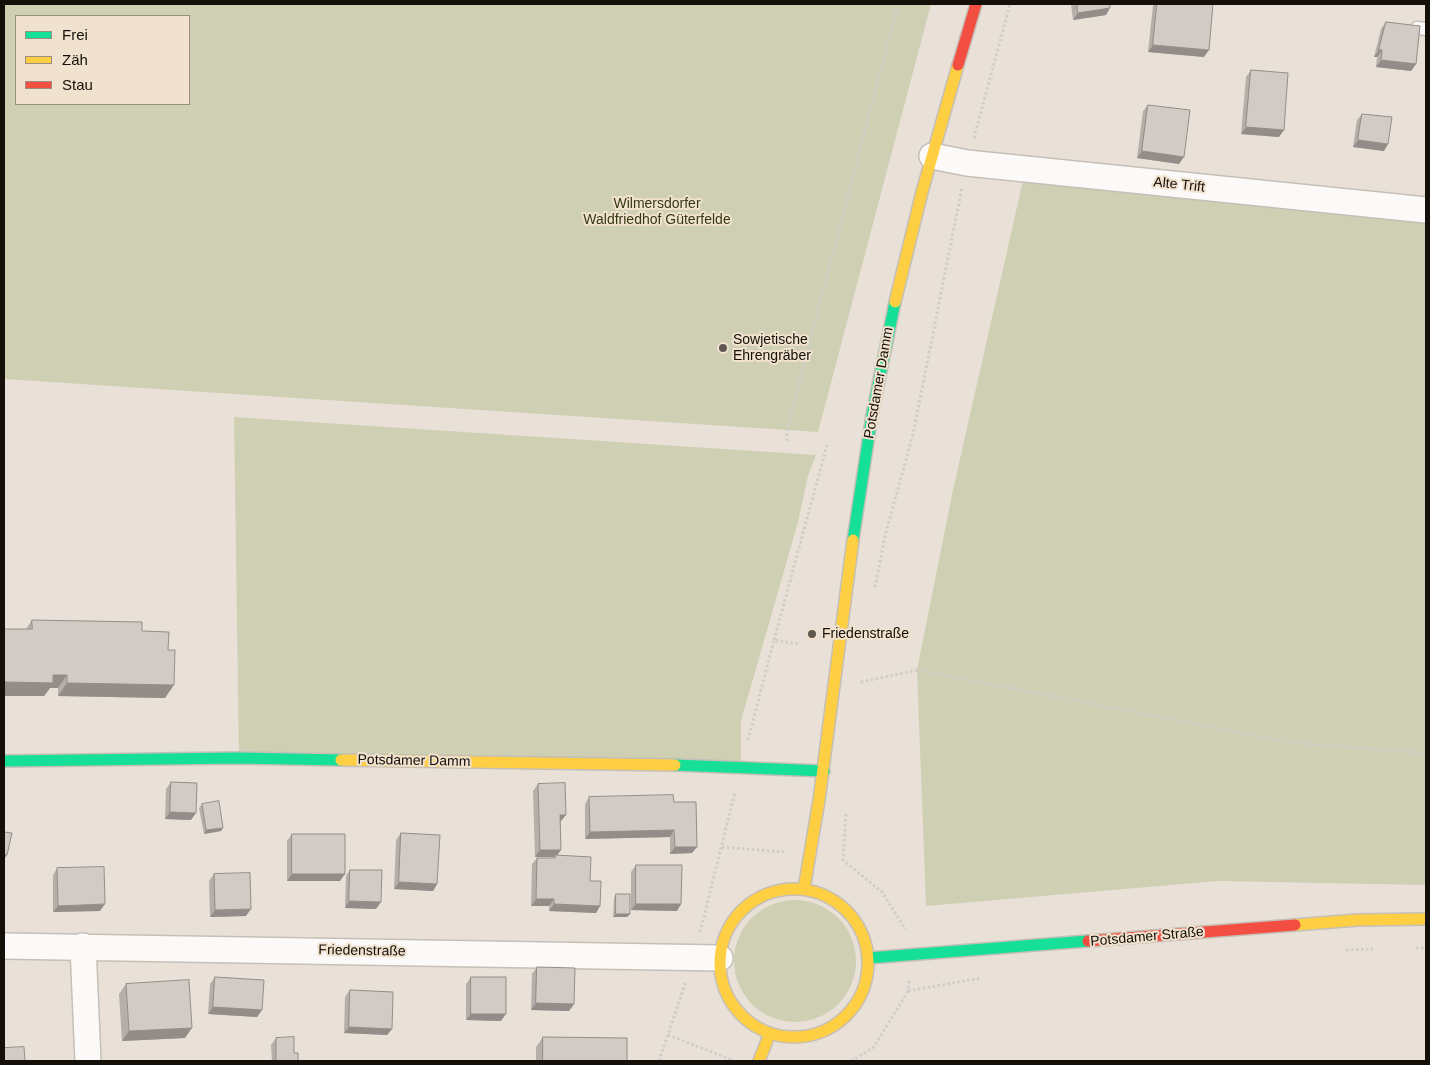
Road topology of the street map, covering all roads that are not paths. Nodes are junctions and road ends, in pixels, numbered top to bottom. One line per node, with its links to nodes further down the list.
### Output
1 (976, 4): 2 (street, Potsdamer Damm)
2 (932, 156): 3 (street, Alte Trift); 5 (street, Potsdamer Damm)
3 (1426, 210)
4 (4, 761): 5 (street, Potsdamer Damm)
5 (824, 770): 6 (street, Potsdamer Damm)
6 (804, 889): 10 (street); 11 (street)
7 (1426, 918): 11 (street, Potsdamer Straße)
8 (4, 946): 9 (street, Friedenstraße)
9 (83, 946): 10 (street, Friedenstraße); 13 (street)
10 (720, 958): 12 (street)
11 (868, 958): 12 (street)
12 (770, 1033): 14 (street)
13 (88, 1061)
14 (759, 1061)

